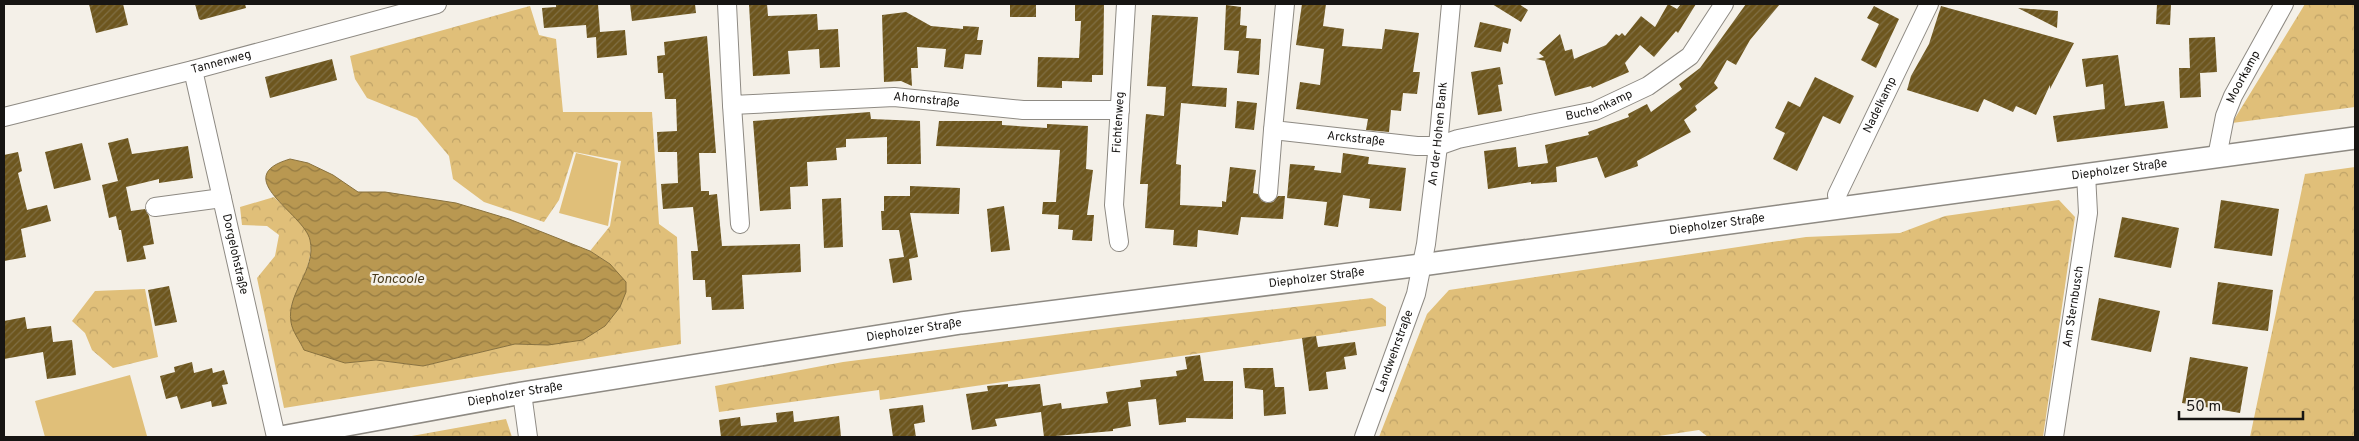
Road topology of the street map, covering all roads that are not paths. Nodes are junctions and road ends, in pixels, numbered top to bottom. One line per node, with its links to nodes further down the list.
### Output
1 (436, 4): 9 (street, Tannenweg)
2 (726, 4): 10 (street)
3 (1126, 4): 11 (street, Fichtenweg)
4 (1285, 4): 13 (street)
5 (1451, 4): 15 (street, An der Hohen Bank)
6 (1724, 4): 15 (street, Buchenkamp)
7 (1929, 4): 21 (street, Nadelkamp)
8 (2284, 4): 16 (street, Moorkamp)
9 (193, 70): 12 (street, Tannenweg); 19 (street, Dorgelohstraße)
10 (732, 105): 11 (street, Ahornstraße); 22 (street)
11 (1120, 110): 23 (street, Fichtenweg)
12 (4, 117)
13 (1273, 130): 15 (street, Arckstraße); 18 (street)
14 (2355, 138): 16 (main road, Diepholzer Straße)
15 (1438, 146): 24 (street, An der Hohen Bank)
16 (2217, 157): 17 (main road, Diepholzer Straße)
17 (2086, 174): 21 (main road, Diepholzer Straße); 30 (street, Am Sternbusch)
18 (1268, 193)
19 (222, 198): 20 (street); 26 (street, Dorgelohstraße)
20 (156, 207)
21 (1839, 207): 24 (main road, Diepholzer Straße)
22 (740, 224)
23 (1119, 242)
24 (1421, 265): 25 (main road, Diepholzer Straße); 29 (street, Landwehrstraße)
25 (522, 393): 27 (main road, Diepholzer Straße); 28 (street)
26 (276, 437)
27 (281, 437)
28 (528, 437)
29 (1364, 437)
30 (2054, 437)

